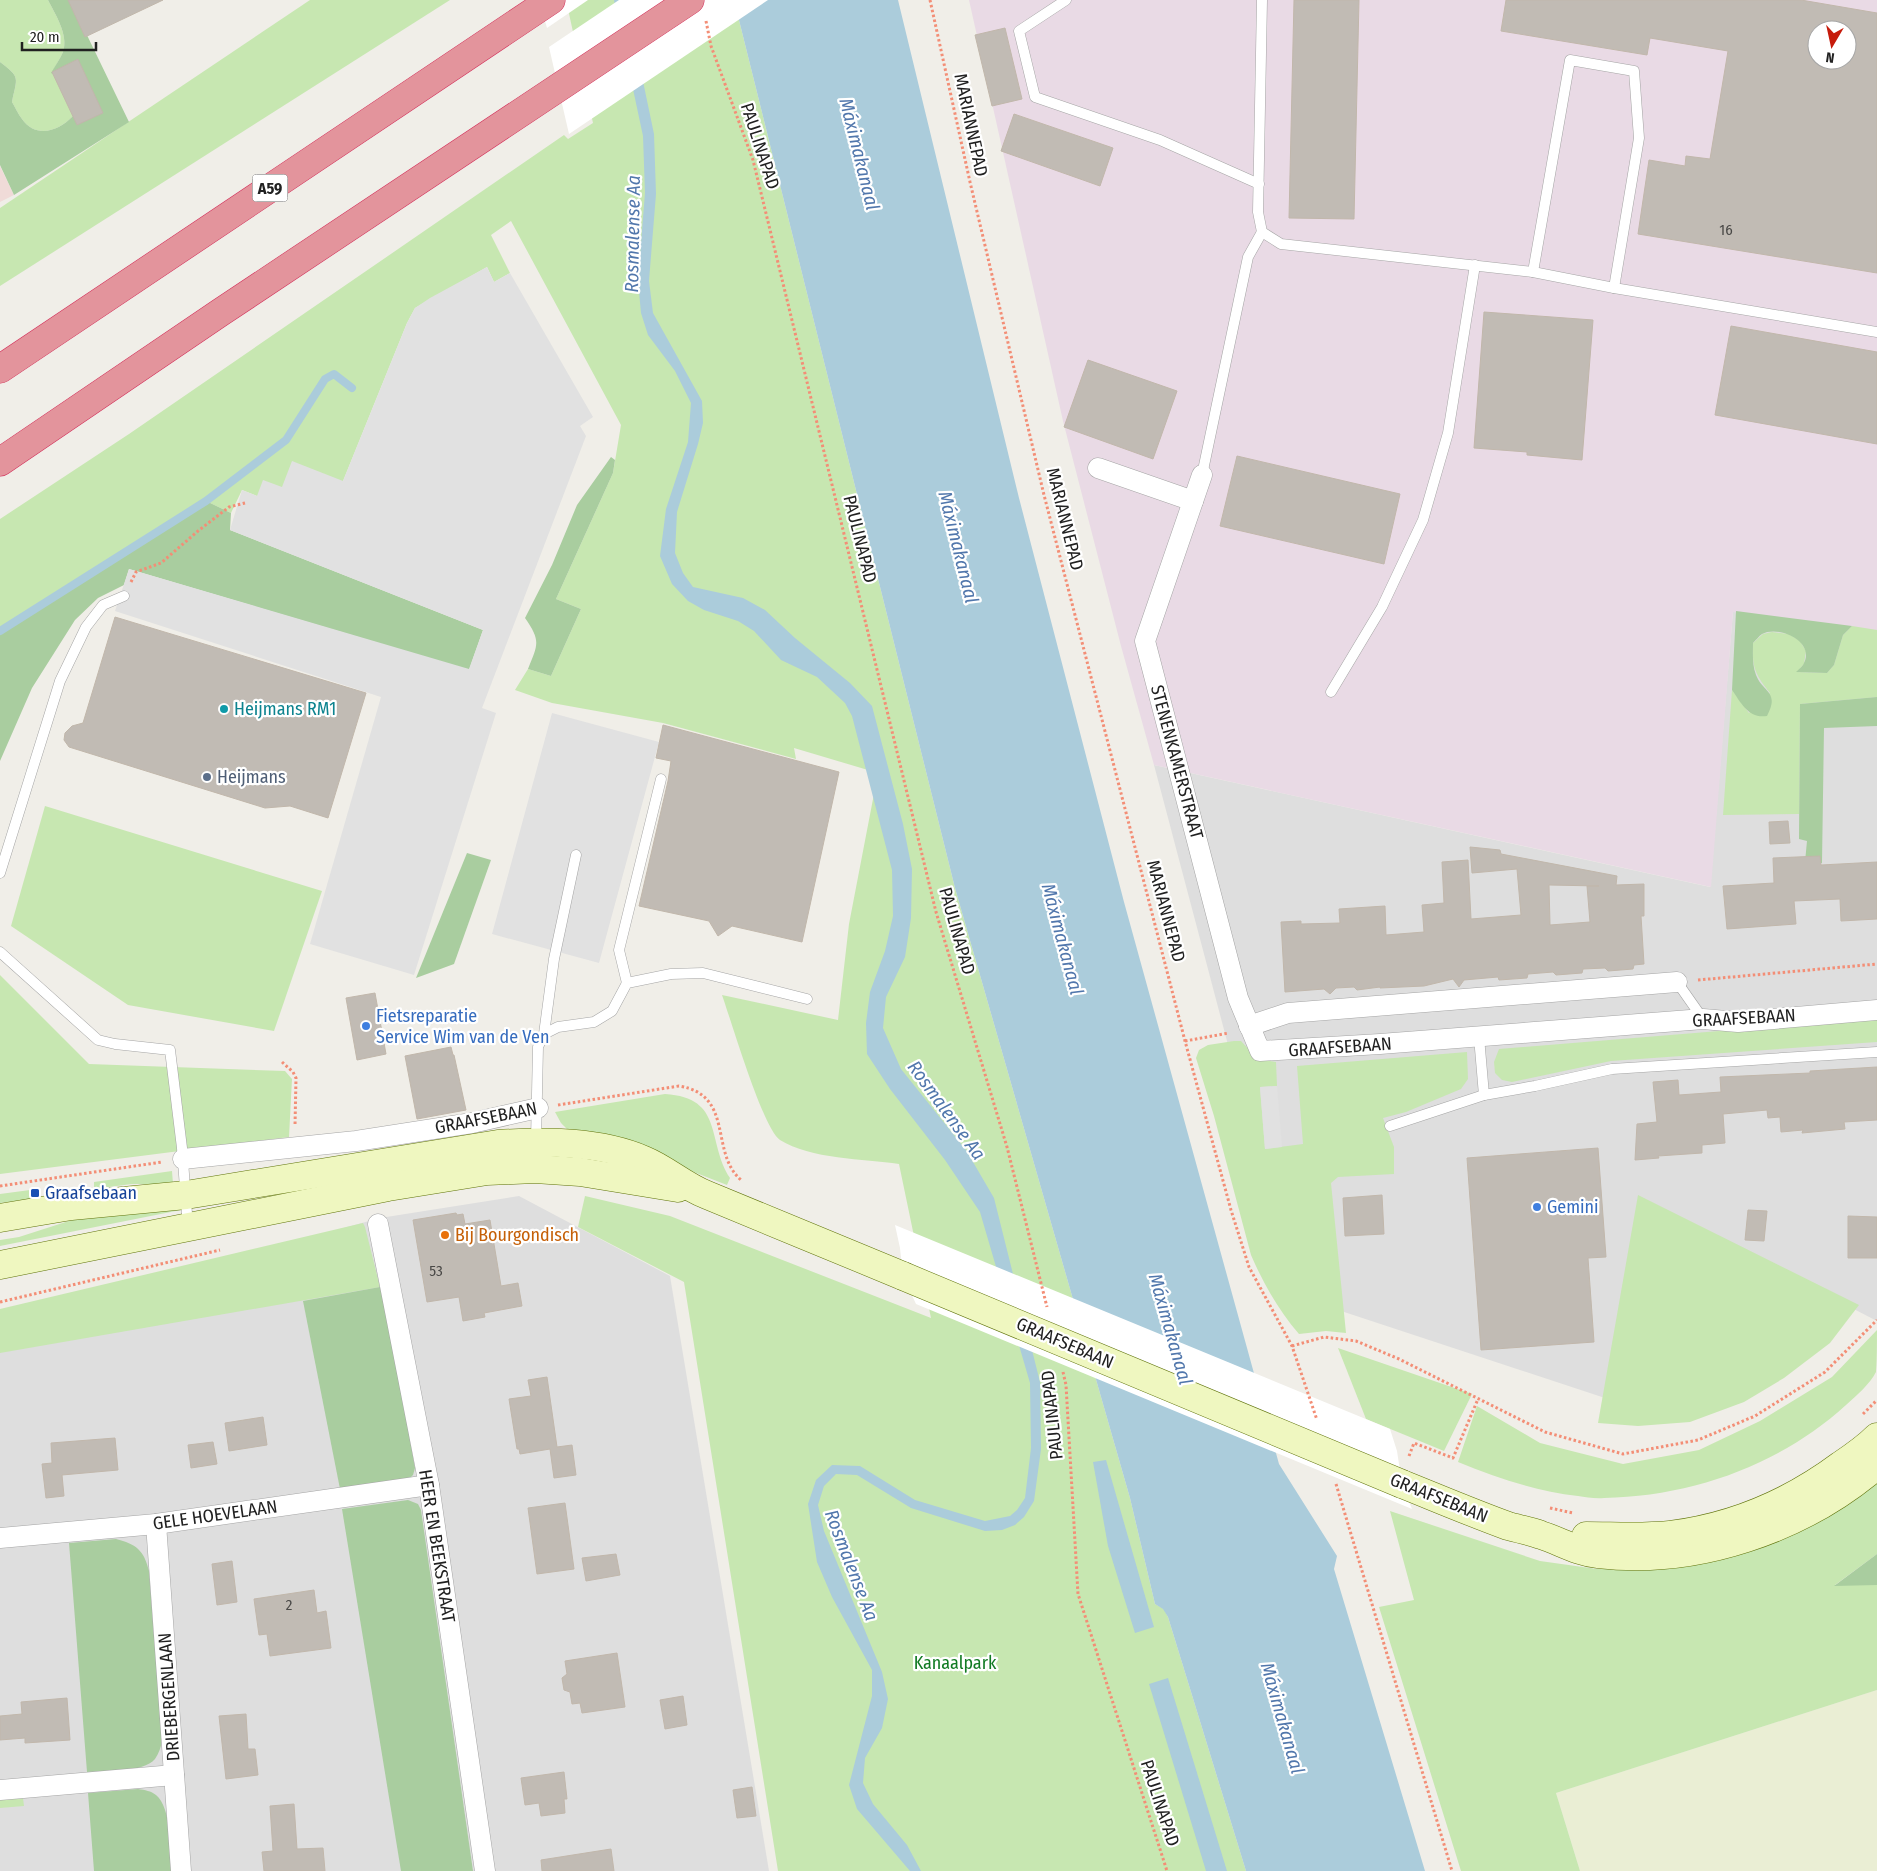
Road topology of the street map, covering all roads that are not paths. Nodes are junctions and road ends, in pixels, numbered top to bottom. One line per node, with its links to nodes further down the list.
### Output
1 (1066, 0): 5 (lane)
2 (1262, 0): 5 (lane)
3 (546, 4): 11 (highway, A59)
4 (698, 9): 12 (highway)
5 (1259, 184): 6 (lane)
6 (1262, 232): 7 (lane); 14 (lane)
7 (1475, 265): 8 (lane); 17 (lane)
8 (1533, 272): 9 (lane); 9 (lane)
9 (1614, 288): 10 (lane)
10 (1877, 332)
11 (0, 369)
12 (0, 462)
13 (1098, 468): 15 (street)
14 (1202, 475): 15 (street, STENENKAMERSTRAAT)
15 (1193, 501): 27 (street, STENENKAMERSTRAAT)
16 (124, 596): 20 (lane)
17 (1332, 692)
18 (661, 779): 23 (lane)
19 (576, 855): 28 (lane)
20 (0, 873)
21 (0, 952): 35 (lane)
22 (1677, 982): 26 (lane); 27 (street, GRAAFSEBAAN)
23 (627, 983): 24 (lane); 28 (lane)
24 (807, 1000)
25 (1877, 1010): 26 (street, GRAAFSEBAAN)
26 (1703, 1020): 29 (street, GRAAFSEBAAN)
27 (1250, 1026): 29 (street, GRAAFSEBAAN)
28 (544, 1034): 32 (lane)
29 (1479, 1037): 31 (lane)
30 (1877, 1052): 31 (lane)
31 (1484, 1095): 33 (lane)
32 (538, 1108): 34 (lane); 35 (street, GRAAFSEBAAN)
33 (1390, 1126)
34 (535, 1156): 36 (main road, GRAAFSEBAAN); 39 (main road, GRAAFSEBAAN); 45 (main road, GRAAFSEBAAN, bridge)
35 (183, 1159): 36 (lane)
36 (186, 1195): 37 (main road, GRAAFSEBAAN); 39 (lane)
37 (0, 1218)
38 (378, 1224): 43 (street, HEER EN BEEKSTRAAT)
39 (188, 1228): 40 (main road, GRAAFSEBAAN)
40 (0, 1265)
41 (1877, 1437): 45 (main road, GRAAFSEBAAN)
42 (1877, 1465): 45 (main road, GRAAFSEBAAN)
43 (429, 1486): 44 (street, GELE HOEVELAAN); 50 (street, HEER EN BEEKSTRAAT)
44 (156, 1524): 46 (street, GELE HOEVELAAN); 47 (street, DRIEBERGENLAAN)
45 (1542, 1535)
46 (0, 1538)
47 (174, 1775): 48 (street); 49 (street, DRIEBERGENLAAN)
48 (0, 1790)
49 (181, 1871)
50 (485, 1871)

